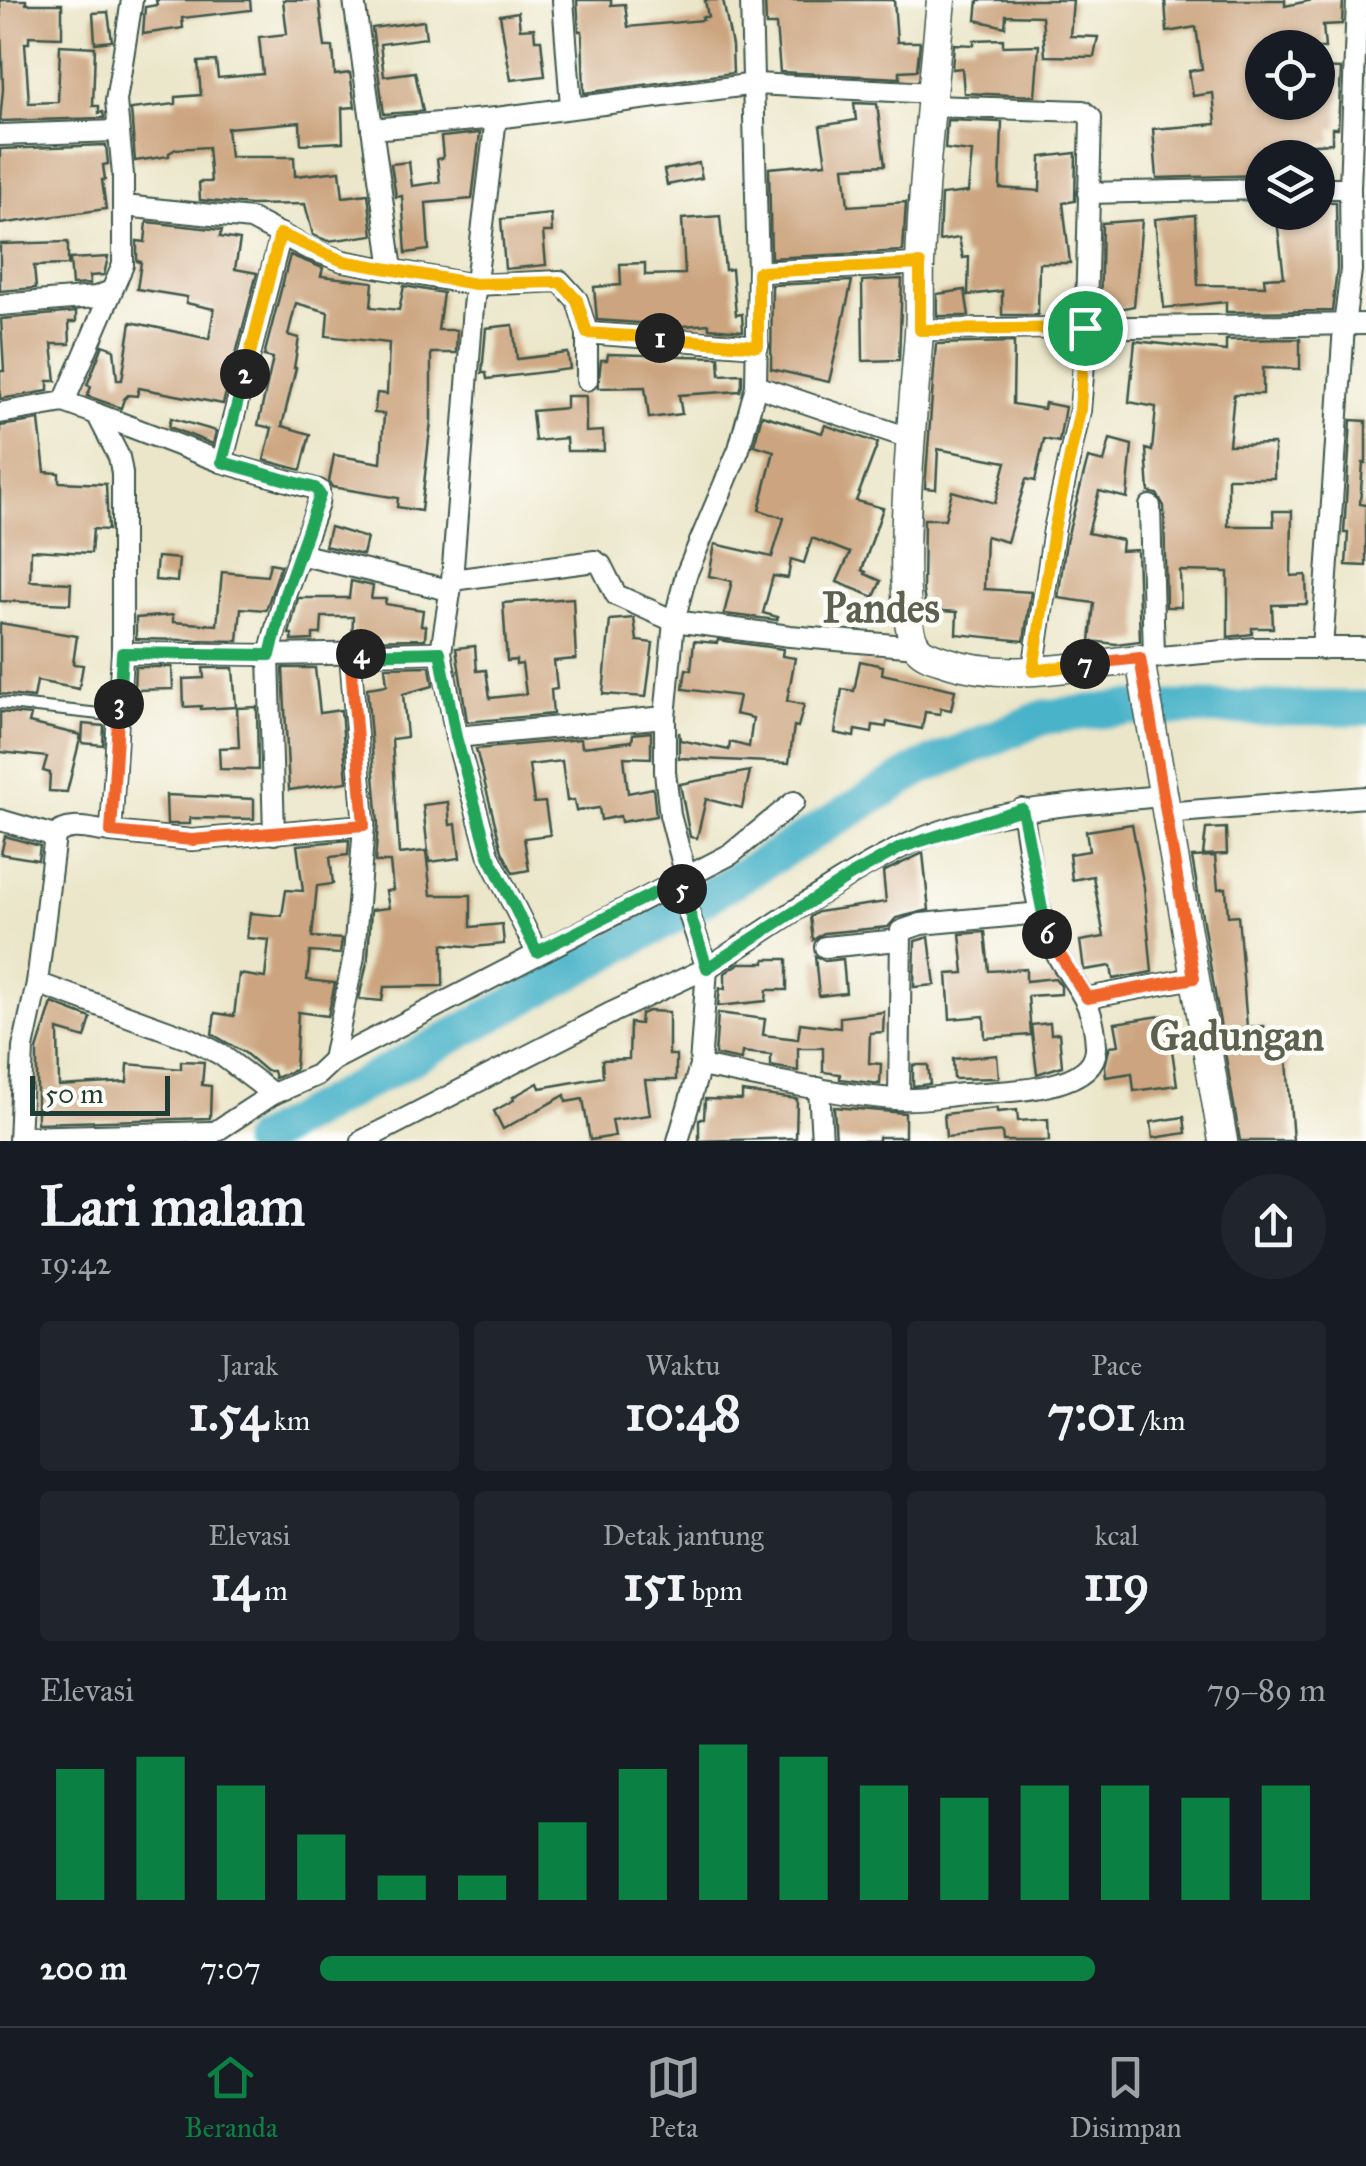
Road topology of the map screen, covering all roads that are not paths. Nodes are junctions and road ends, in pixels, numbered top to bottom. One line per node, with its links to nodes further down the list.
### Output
1 (132, 0): 13 (street)
2 (354, 0): 12 (street)
3 (563, 0): 10 (street)
4 (752, 0): 8 (street)
5 (940, 0): 9 (street)
6 (1357, 0): 7 (street)
7 (1360, 66): 16 (street)
8 (755, 84): 9 (street); 10 (street); 23 (street)
9 (932, 100): 18 (street); 21 (street)
10 (571, 106): 11 (street)
11 (496, 118): 12 (street); 24 (street)
12 (372, 130): 22 (street)
13 (117, 132): 14 (street); 19 (street)
14 (0, 135)
15 (1335, 188): 16 (street)
16 (1350, 188): 28 (street)
17 (1245, 189): 18 (street)
18 (1088, 193): 29 (street)
19 (124, 206): 20 (street); 25 (street)
20 (280, 234): 22 (street); 39 (street)
21 (920, 264): 23 (street); 30 (street)
22 (392, 269): 24 (street)
23 (758, 272): 32 (street)
24 (475, 284): 31 (street); 42 (street)
25 (111, 291): 26 (street); 35 (street)
26 (0, 305)
27 (1366, 324): 28 (street)
28 (1344, 326): 29 (street); 45 (street)
29 (1085, 328): 30 (street); 52 (street)
30 (920, 330): 38 (street)
31 (587, 333): 32 (street); 33 (street)
32 (758, 346): 34 (street)
33 (587, 380)
34 (756, 386): 38 (street); 43 (street)
35 (64, 402): 36 (street); 37 (street)
36 (0, 414)
37 (97, 414): 39 (street); 48 (street)
38 (910, 438): 44 (street)
39 (222, 462): 41 (street)
40 (1150, 506): 51 (street)
41 (299, 554): 42 (street); 50 (street)
42 (451, 585): 43 (street); 47 (street)
43 (674, 622): 44 (street); 55 (street)
44 (917, 647): 52 (street)
45 (1322, 648): 46 (street); 51 (street)
46 (1366, 648)
47 (440, 652): 49 (street); 56 (street)
48 (122, 653): 50 (street); 54 (street)
49 (350, 654): 50 (street); 62 (street)
50 (270, 655): 64 (street)
51 (1145, 661): 52 (street); 59 (street)
52 (1033, 671)
53 (0, 703): 54 (lane)
54 (118, 716): 63 (street)
55 (666, 717): 56 (street); 66 (street)
56 (456, 737): 70 (street)
57 (1366, 797): 59 (street)
58 (794, 802): 66 (street)
59 (1164, 804): 60 (street); 72 (street)
60 (1022, 809): 67 (street); 71 (street)
61 (0, 820): 65 (street)
62 (364, 825): 64 (street); 77 (street)
63 (111, 832): 64 (street); 65 (street)
64 (274, 834)
65 (55, 836): 73 (street)
66 (682, 881): 70 (street); 71 (street)
67 (1040, 914): 68 (street); 74 (street)
68 (900, 940): 69 (street); 81 (street)
69 (825, 946)
70 (537, 952): 77 (street)
71 (707, 968): 78 (street); 85 (street)
72 (1194, 978): 74 (street); 87 (street)
73 (38, 983): 76 (street); 80 (street)
74 (1087, 998): 81 (street)
75 (0, 1046): 76 (street)
76 (23, 1048): 83 (street)
77 (334, 1060): 80 (street)
78 (700, 1066): 79 (street); 84 (street)
79 (820, 1088): 81 (street); 86 (street)
80 (273, 1094): 82 (street)
81 (898, 1100)
82 (206, 1137): 83 (street)
83 (20, 1139)
84 (672, 1140)
85 (362, 1141)
86 (822, 1141)
87 (1223, 1141)

